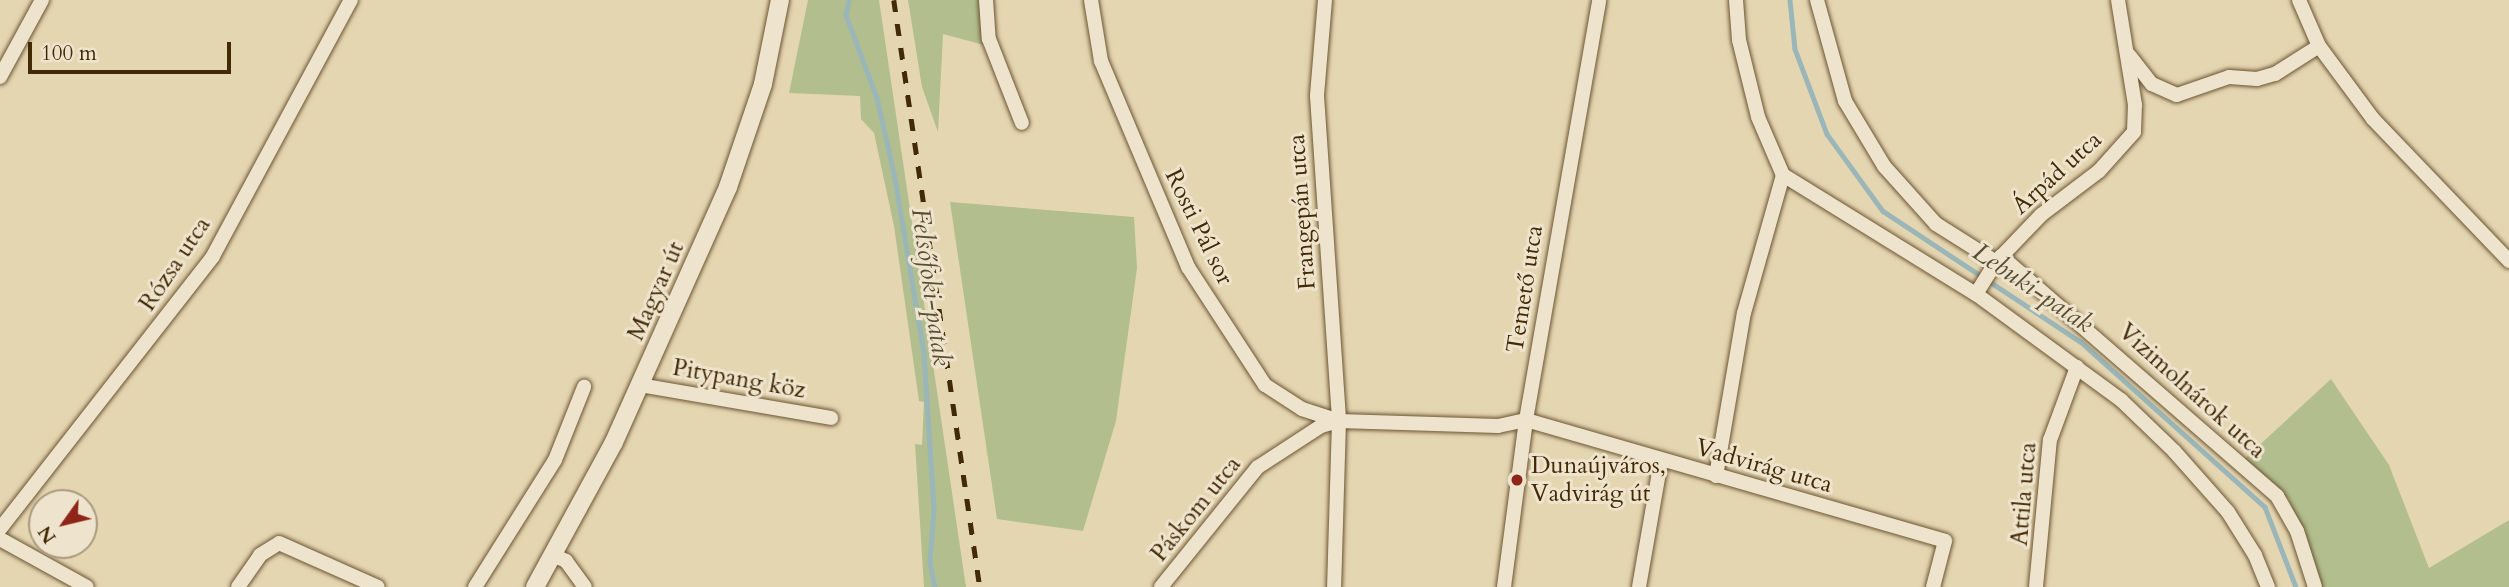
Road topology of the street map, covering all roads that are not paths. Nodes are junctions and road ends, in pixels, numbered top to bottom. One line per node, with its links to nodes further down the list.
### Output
1 (42, 0): 14 (street)
2 (351, 0): 28 (street, Rózsa utca)
3 (780, 0): 21 (street, Magyar út)
4 (986, 0): 15 (street)
5 (1091, 0): 25 (street, Rosti Pál sor)
6 (1325, 0): 25 (street, Frangepán utca)
7 (1599, 0): 24 (street, Temető utca)
8 (1737, 0): 16 (street)
9 (1817, 0): 17 (street, Vizimolnárok utca)
10 (2118, 0): 13 (street)
11 (2299, 0): 12 (street)
12 (2319, 46): 13 (street); 18 (street)
13 (2125, 50): 17 (street, Árpád utca)
14 (0, 78)
15 (1021, 123)
16 (1783, 175): 19 (street); 27 (street)
17 (1998, 259): 19 (street, Árpád utca); 44 (street, Vizimolnárok utca)
18 (2509, 261)
19 (1976, 294): 20 (street)
20 (2077, 367): 42 (street, Attila utca); 43 (street)
21 (640, 385): 23 (street, Pitypang köz); 30 (street, Magyar út)
22 (584, 387): 34 (street)
23 (831, 418)
24 (1526, 420): 25 (street); 26 (street, Vadvirág utca); 39 (street, Temető utca)
25 (1339, 421): 37 (street, Páskom utca); 38 (street, Frangepán utca)
26 (1661, 461): 27 (street, Vadvirág utca); 40 (street)
27 (1716, 476): 41 (street, Vadvirág utca)
28 (0, 529)
29 (0, 539): 31 (street)
30 (555, 556): 35 (street, Magyar út); 36 (street)
31 (87, 587)
32 (238, 587): 33 (street)
33 (378, 587)
34 (475, 587)
35 (535, 587)
36 (585, 587)
37 (1161, 587)
38 (1334, 587)
39 (1504, 587)
40 (1639, 587)
41 (1933, 587)
42 (2036, 587)
43 (2268, 587)
44 (2315, 587)

